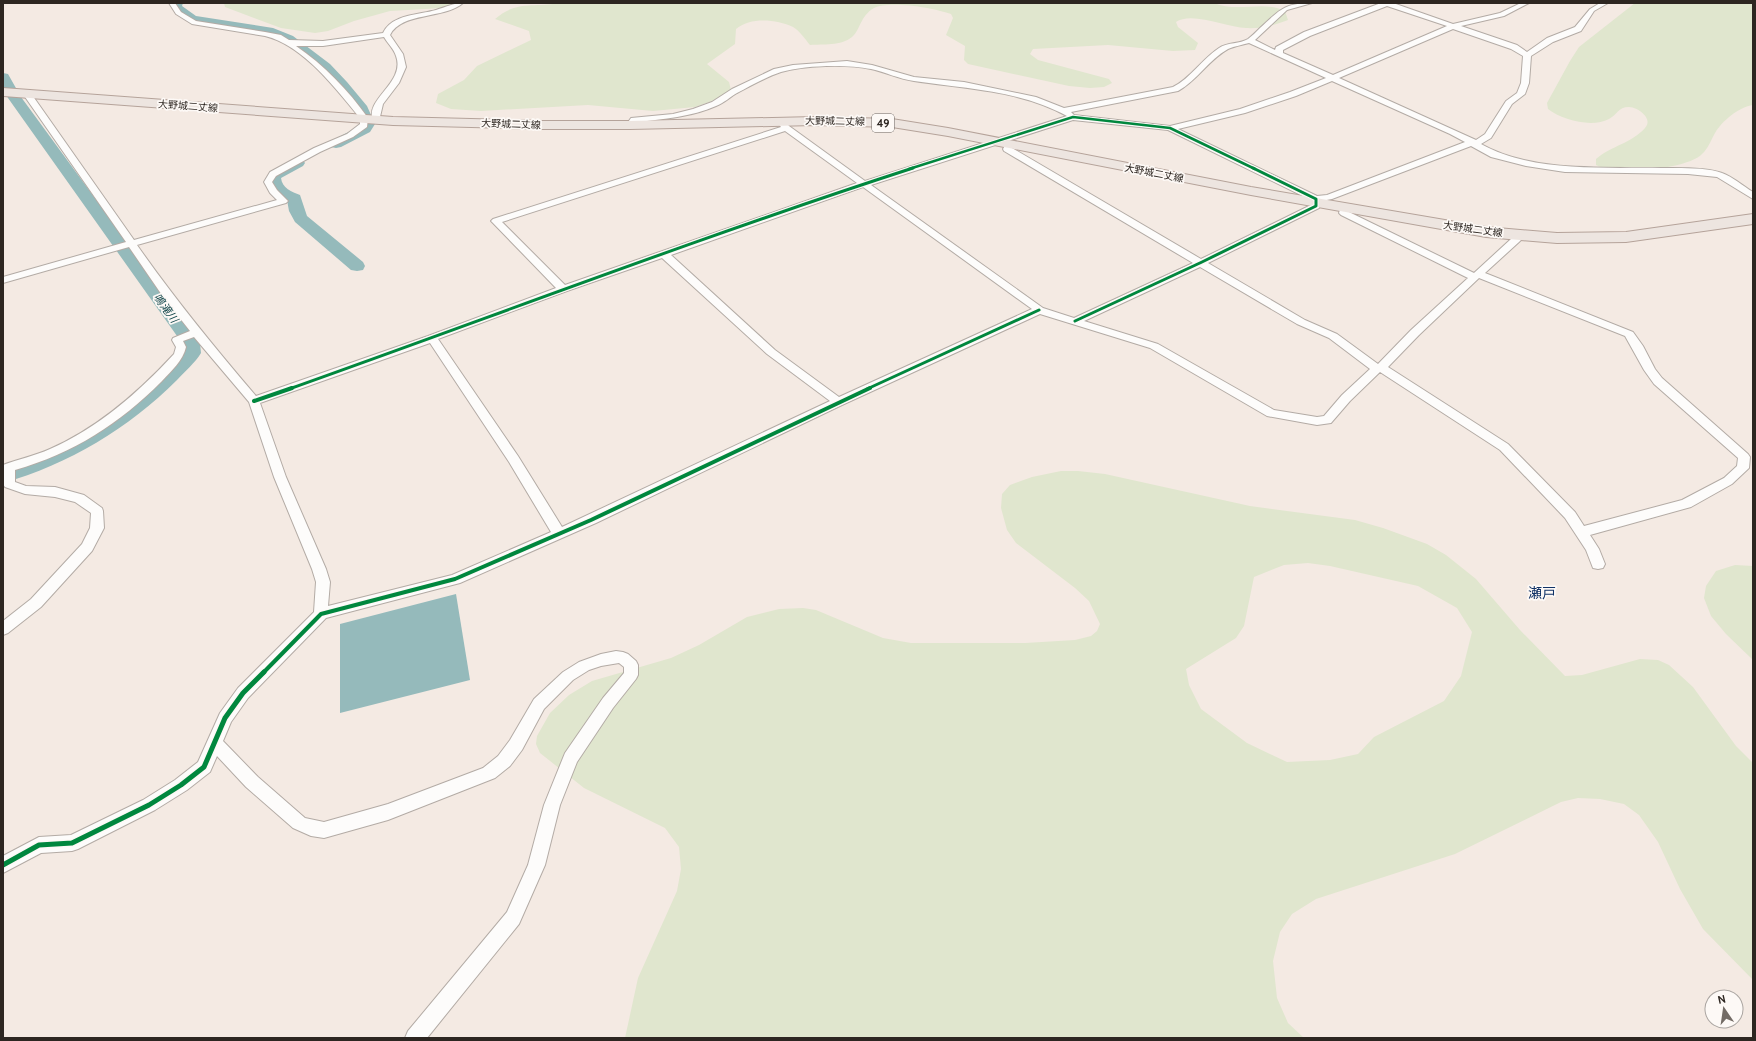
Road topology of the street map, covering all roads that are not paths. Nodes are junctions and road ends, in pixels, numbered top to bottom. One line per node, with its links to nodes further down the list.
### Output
1 (172, 3): 9 (street)
2 (460, 3): 8 (street)
3 (1309, 3): 10 (street)
4 (1386, 3): 7 (street); 11 (street)
5 (1526, 3): 7 (street)
6 (1605, 3): 12 (street)
7 (1453, 26): 12 (street); 13 (street)
8 (386, 35): 9 (street); 18 (street)
9 (285, 41): 18 (street)
10 (1250, 41): 11 (street); 16 (street)
11 (1279, 54): 13 (street)
12 (1527, 55): 23 (street)
13 (1331, 78): 21 (street); 23 (street)
14 (3, 92): 15 (main road, 大野城二丈線 / 49)
15 (27, 94): 18 (main road, 大野城二丈線 / 49); 31 (street)
16 (1063, 110): 17 (street); 19 (street)
17 (1073, 117): 21 (street); 22 (street)
18 (370, 119): 19 (main road, 大野城二丈線 / 49); 31 (street)
19 (630, 125): 20 (main road, 大野城二丈線 / 49)
20 (783, 125): 22 (main road, 大野城二丈線 / 49); 25 (street); 36 (street)
21 (1170, 128): 27 (street)
22 (995, 141): 24 (main road, 大野城二丈線 / 49); 25 (street)
23 (1473, 142): 26 (street); 27 (street)
24 (1010, 144): 27 (main road, 大野城二丈線 / 49); 33 (street)
25 (864, 184): 32 (street); 37 (street)
26 (1753, 196)
27 (1316, 201): 28 (main road, 大野城二丈線 / 49); 33 (street)
28 (1344, 208): 30 (main road, 大野城二丈線 / 49); 34 (street)
29 (1753, 219): 30 (main road, 大野城二丈線 / 49)
30 (1515, 235): 34 (street)
31 (132, 244): 35 (street); 39 (street)
32 (664, 254): 36 (street); 43 (street)
33 (1202, 262): 38 (street); 41 (street)
34 (1476, 275): 41 (street); 45 (street)
35 (3, 280)
36 (563, 289): 40 (street)
37 (1039, 310): 38 (street); 43 (street)
38 (1075, 321): 41 (street)
39 (196, 332): 42 (street); 44 (street)
40 (432, 338): 42 (street); 46 (street)
41 (1380, 368): 45 (street)
42 (254, 401): 48 (street)
43 (838, 402): 46 (street)
44 (6, 468): 49 (street)
45 (1581, 532): 47 (street)
46 (559, 534): 48 (street)
47 (1598, 564)
48 (321, 614): 50 (street)
49 (3, 629)
50 (215, 744): 51 (street); 52 (street)
51 (3, 865)
52 (415, 1038)

